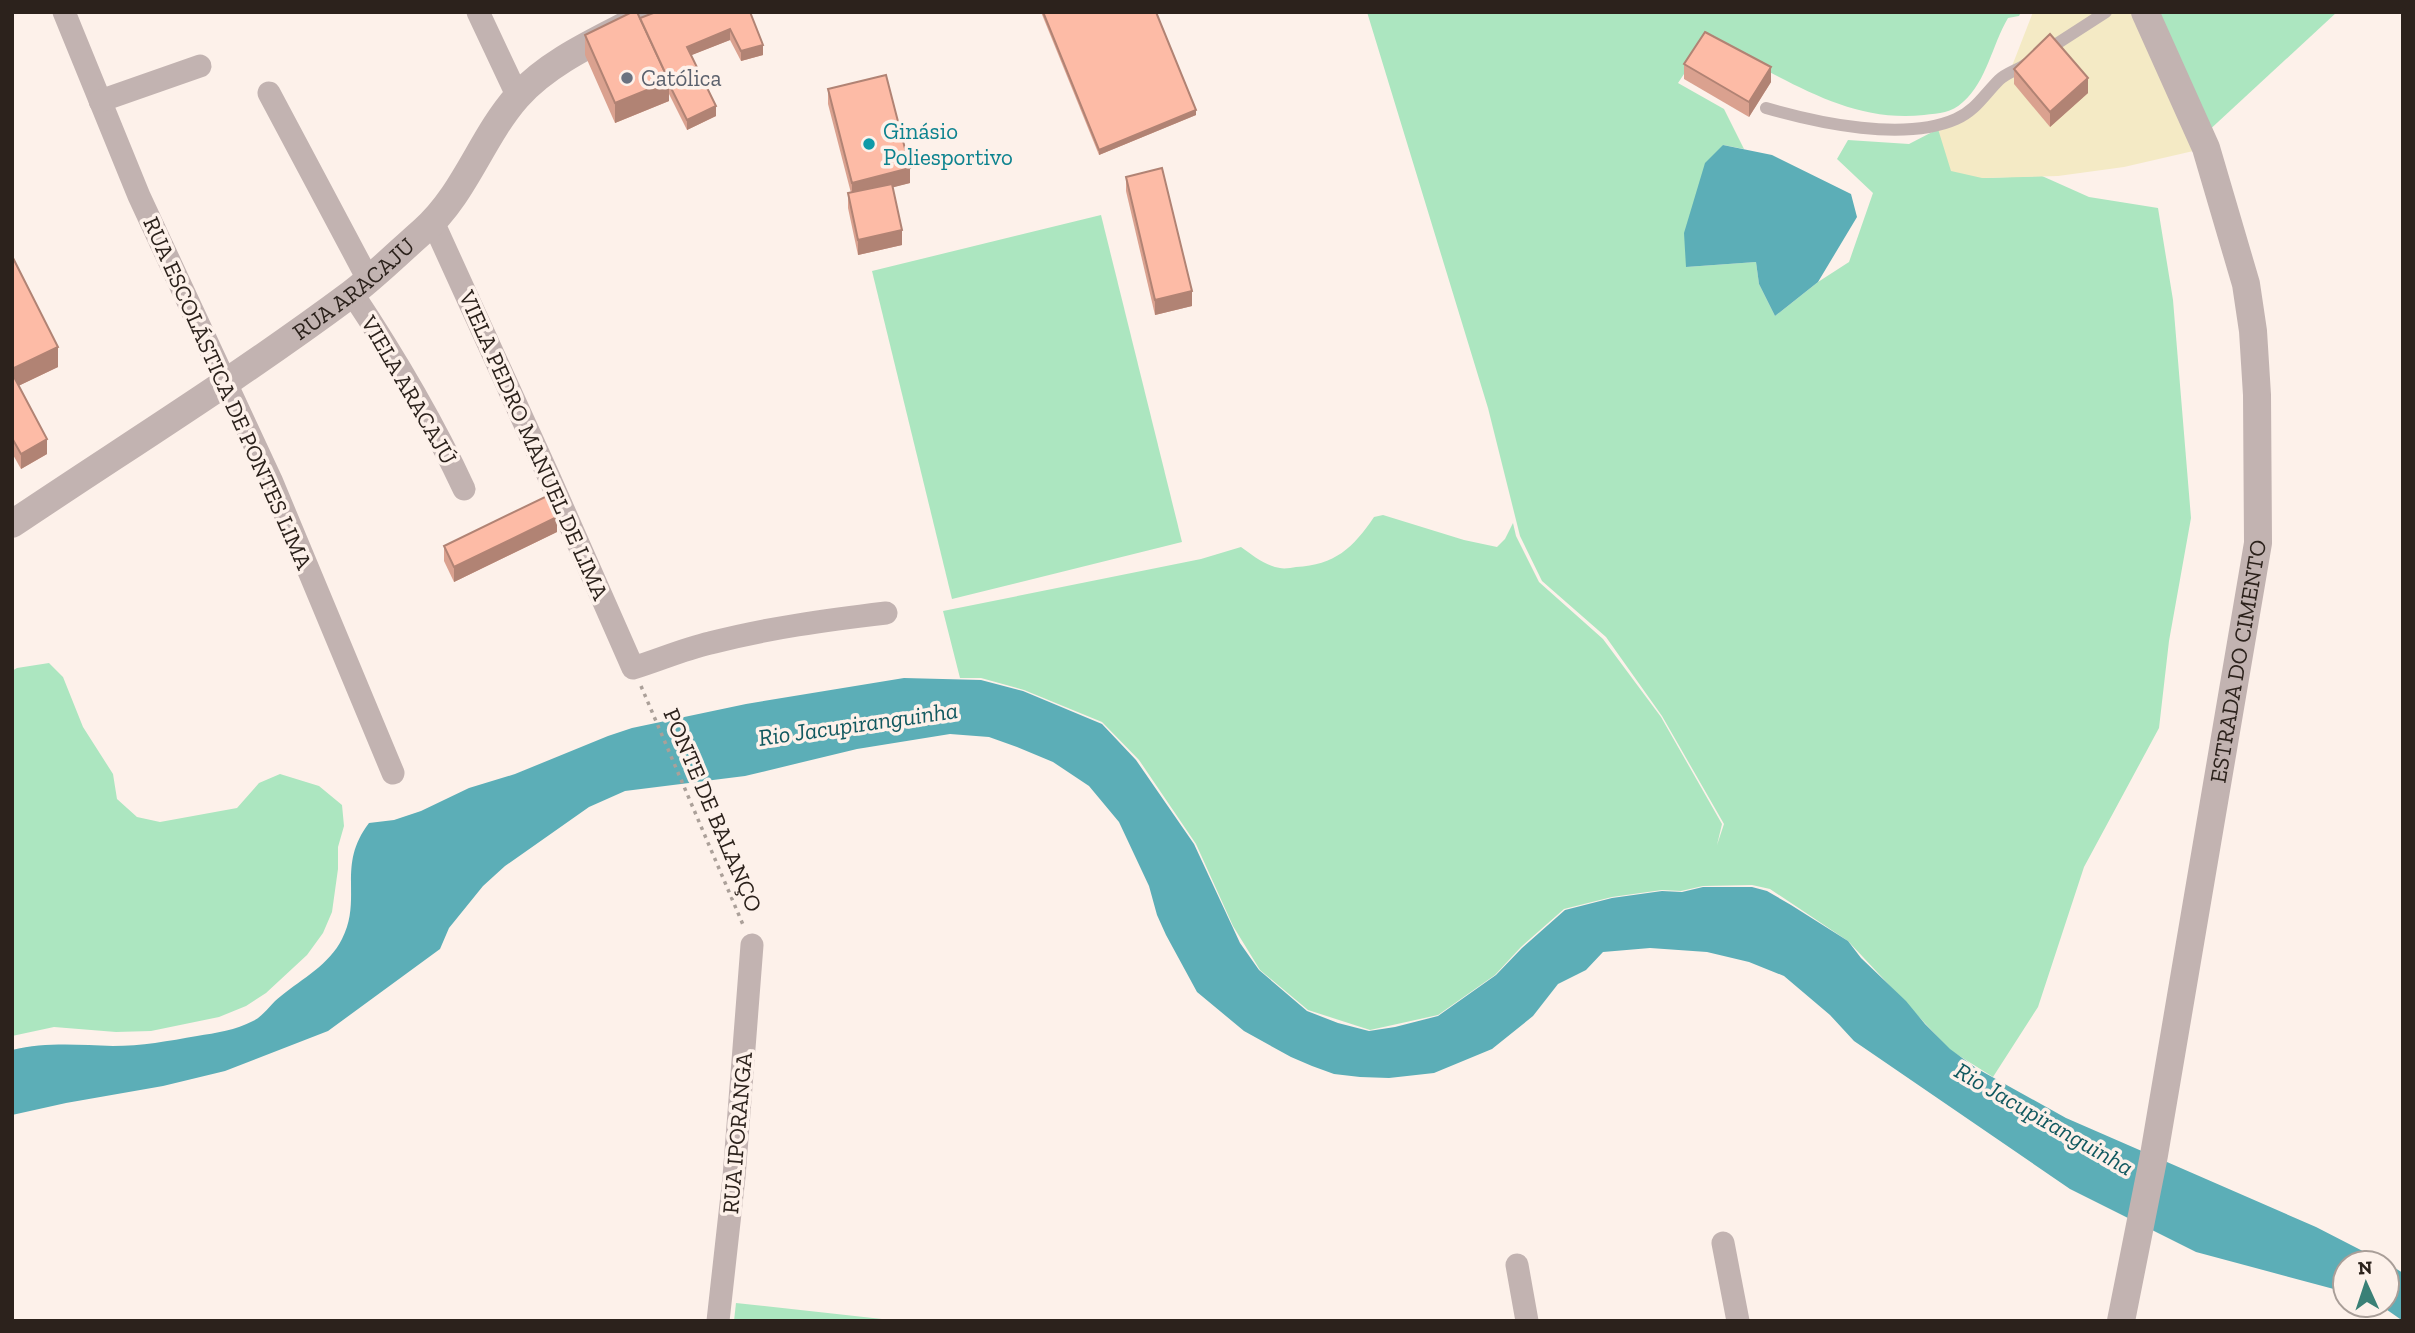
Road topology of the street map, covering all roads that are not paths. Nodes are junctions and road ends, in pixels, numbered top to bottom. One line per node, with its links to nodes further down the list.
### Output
1 (64, 12): 9 (street, RUA ESCOLÁSTICA DE PONTES LIMA)
2 (478, 12): 8 (street)
3 (2106, 12): 10 (lane)
4 (2145, 12): 24 (street, ESTRADA DO CIMENTO)
5 (645, 14): 8 (street, RUA ARACAJU)
6 (200, 66): 9 (street)
7 (270, 93): 12 (street, VIELA ARACAJÚ)
8 (517, 97): 11 (street, RUA ARACAJU)
9 (100, 101): 13 (street, RUA ESCOLÁSTICA DE PONTES LIMA)
10 (1766, 108)
11 (433, 222): 12 (street, RUA ARACAJU); 16 (street, VIELA PEDRO MANUEL DE LIMA)
12 (360, 286): 13 (street, RUA ARACAJU); 14 (street, VIELA ARACAJÚ)
13 (227, 382): 15 (street, RUA ARACAJU); 17 (street, RUA ESCOLÁSTICA DE PONTES LIMA)
14 (464, 488)
15 (12, 524)
16 (886, 614)
17 (393, 773)
18 (752, 945): 21 (street, RUA IPORANGA)
19 (1723, 1243): 23 (street)
20 (1517, 1265): 22 (street)
21 (718, 1321)
22 (1527, 1321)
23 (1738, 1321)
24 (2121, 1321)

